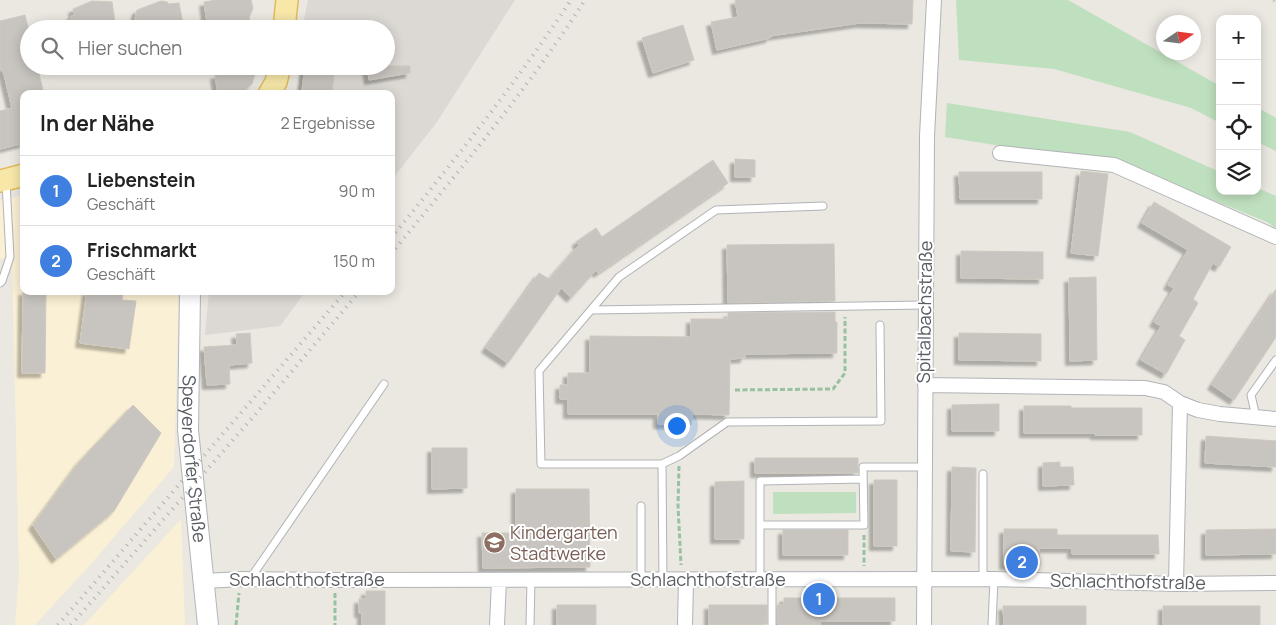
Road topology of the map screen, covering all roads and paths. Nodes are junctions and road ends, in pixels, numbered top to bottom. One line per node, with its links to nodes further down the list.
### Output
1 (287, 0): 3 (main road)
2 (934, 0): 12 (street, Spitalbachstraße)
3 (285, 20)
4 (278, 75): 5 (main road)
5 (271, 90)
6 (1000, 153): 9 (street)
7 (10, 178): 10 (lane)
8 (823, 206): 14 (lane)
9 (1276, 237)
10 (0, 283)
11 (190, 295): 42 (street, Speyerdorfer Straße)
12 (926, 305): 13 (lane); 18 (street, Spitalbachstraße)
13 (845, 306): 14 (lane); 19 (path)
14 (591, 310): 24 (lane)
15 (880, 325): 23 (lane)
16 (1276, 360): 21 (lane)
17 (384, 384): 31 (lane)
18 (925, 385): 20 (street); 25 (street, Spitalbachstraße)
19 (735, 390)
20 (1180, 404): 21 (street); 44 (street)
21 (1256, 417): 22 (street)
22 (1276, 419)
23 (679, 456): 24 (lane); 40 (path)
24 (662, 464): 39 (lane)
25 (925, 467): 27 (lane); 33 (street, Spitalbachstraße)
26 (983, 474): 34 (lane)
27 (863, 479): 29 (lane); 30 (lane)
28 (640, 506): 38 (lane)
29 (760, 525): 30 (lane); 41 (lane)
30 (864, 525): 32 (path)
31 (245, 579): 35 (street, Schlachthofstraße); 42 (street, Schlachthofstraße); 46 (path)
32 (864, 579): 33 (street, Schlachthofstraße); 41 (street, Schlachthofstraße)
33 (925, 579): 34 (street, Schlachthofstraße); 52 (street, Spitalbachstraße)
34 (988, 579): 44 (street, Schlachthofstraße); 53 (lane)
35 (334, 580): 36 (street, Schlachthofstraße); 47 (path)
36 (499, 580): 37 (street, Schlachthofstraße); 48 (street)
37 (531, 580): 38 (street, Schlachthofstraße); 49 (lane)
38 (641, 580): 39 (street, Schlachthofstraße)
39 (662, 580): 40 (street, Schlachthofstraße)
40 (686, 580): 41 (street, Schlachthofstraße); 50 (street)
41 (766, 580): 51 (lane)
42 (205, 581): 45 (street, Speyerdorfer Straße)
43 (1276, 583): 44 (street, Schlachthofstraße)
44 (1176, 584)
45 (208, 625)
46 (236, 625)
47 (336, 625)
48 (497, 625)
49 (530, 625)
50 (685, 625)
51 (772, 625)
52 (924, 625)
53 (992, 625)

